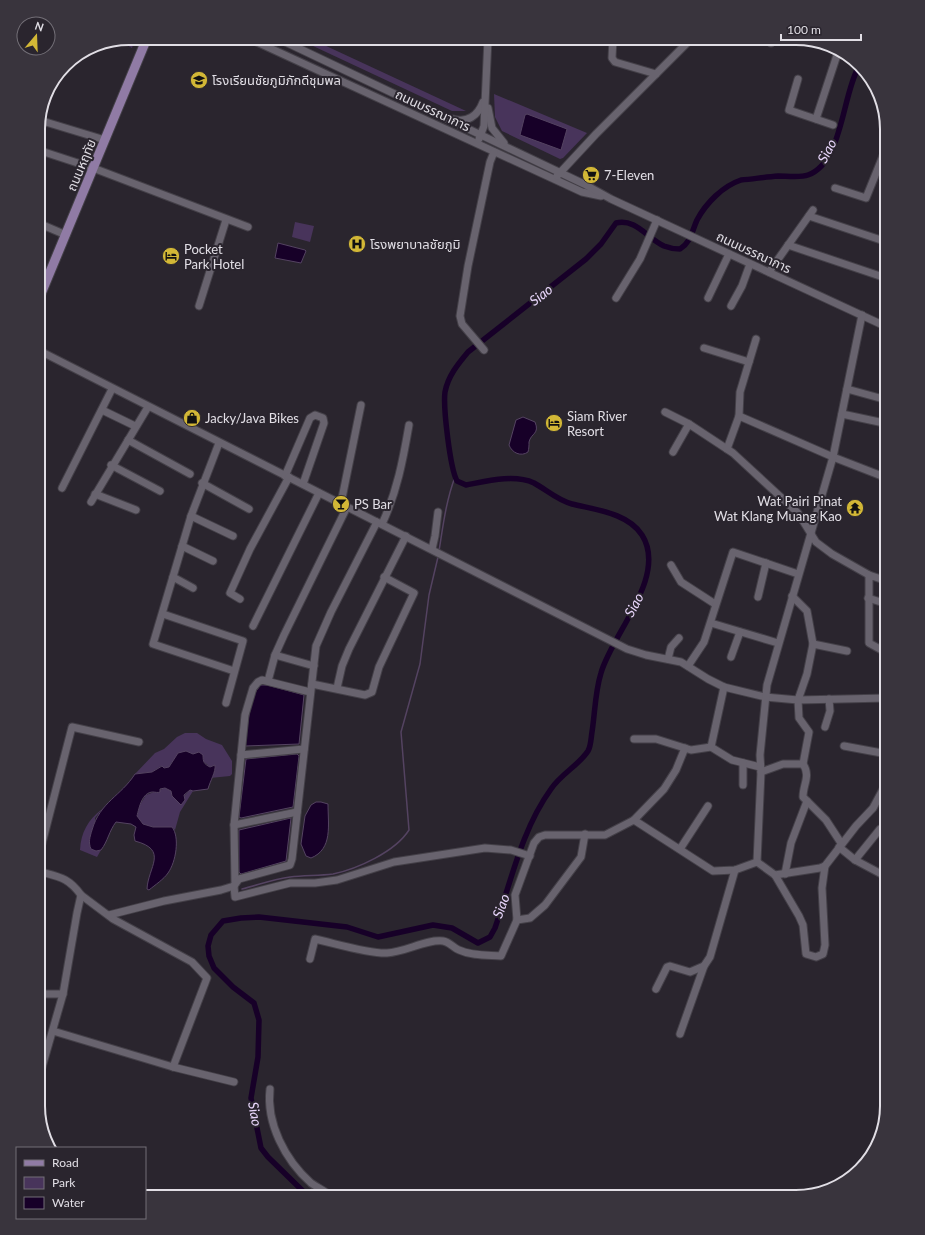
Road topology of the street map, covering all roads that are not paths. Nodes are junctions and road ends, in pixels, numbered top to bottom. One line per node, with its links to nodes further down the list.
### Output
1 (144, 45): 20 (main road, ถนนหฤทัย)
2 (264, 45): 10 (street, ถนนบรรณาการ)
3 (292, 45): 8 (street, ถนนบรรณาการ)
4 (488, 45): 12 (street)
5 (613, 45): 9 (street)
6 (685, 45): 9 (street)
7 (837, 55): 16 (street)
8 (332, 64): 10 (street); 13 (street, ถนนบรรณาการ)
9 (656, 74): 27 (street)
10 (327, 75): 15 (street, ถนนบรรณาการ)
11 (798, 79): 16 (street)
12 (485, 94): 14 (street); 19 (street); 22 (street)
13 (424, 108): 14 (street, ถนนบรรณาการ); 15 (street)
14 (441, 116): 19 (street, ถนนบรรณาการ)
15 (420, 117): 21 (street, ถนนบรรณาการ)
16 (816, 119): 18 (street)
17 (45, 122): 20 (street)
18 (833, 125)
19 (481, 135): 21 (street); 22 (street, ถนนบรรณาการ)
20 (105, 140): 26 (main road, ถนนหฤทัย)
21 (477, 143): 24 (street, ถนนบรรณาการ)
22 (508, 148): 27 (street, ถนนบรรณาการ)
23 (45, 152): 26 (street)
24 (494, 152): 28 (street, ถนนบรรณาการ); 51 (street)
25 (880, 163): 29 (street)
26 (93, 168): 31 (street); 35 (main road, ถนนหฤทัย)
27 (559, 172): 28 (street); 30 (street, ถนนบรรณาการ)
28 (556, 179): 30 (street, ถนนบรรณาการ)
29 (835, 188)
30 (611, 199): 32 (street, ถนนบรรณาการ)
31 (226, 220): 34 (street); 45 (street)
32 (656, 220): 38 (street, ถนนบรรณาการ); 43 (street)
33 (45, 226): 35 (street)
34 (248, 227)
35 (66, 235): 42 (main road, ถนนหฤทัย)
36 (880, 239): 37 (street)
37 (788, 245): 40 (street); 41 (street)
38 (729, 254): 39 (street, ถนนบรรณาการ); 44 (street)
39 (750, 264): 40 (street, ถนนบรรณาการ); 46 (street)
40 (769, 272): 47 (street, ถนนบรรณาการ)
41 (880, 276)
42 (45, 284)
43 (616, 298)
44 (708, 298)
45 (199, 306)
46 (731, 306)
47 (862, 316): 48 (street, ถนนบรรณาการ); 55 (street)
48 (880, 324)
49 (756, 339): 53 (street)
50 (704, 348): 53 (street)
51 (484, 350)
52 (45, 354): 54 (street)
53 (749, 362): 62 (street)
54 (112, 389): 58 (street); 59 (street)
55 (847, 389): 56 (street); 61 (street)
56 (880, 398)
57 (361, 405): 83 (street)
58 (148, 407): 66 (street); 68 (street)
59 (102, 410): 66 (street); 78 (street)
60 (665, 412): 64 (street)
61 (842, 414): 63 (street); 71 (street)
62 (739, 416): 69 (street); 71 (street)
63 (880, 422)
64 (689, 424): 69 (street); 70 (street)
65 (410, 425): 88 (street)
66 (135, 426): 67 (street)
67 (128, 440): 72 (street); 73 (street)
68 (220, 443): 75 (street); 76 (street)
69 (727, 449): 89 (street)
70 (673, 452)
71 (833, 457): 74 (street); 89 (street)
72 (111, 466): 79 (street); 81 (street)
73 (190, 474)
74 (880, 475)
75 (287, 476): 77 (street); 77 (street); 106 (street)
76 (202, 483): 84 (street); 87 (street)
77 (303, 484): 80 (street)
78 (62, 488)
79 (160, 491)
80 (319, 493): 83 (street); 111 (street)
81 (94, 494): 82 (street); 85 (street)
82 (91, 502)
83 (344, 505): 88 (street); 118 (street)
84 (249, 508)
85 (136, 510)
86 (438, 512): 93 (street)
87 (191, 516): 90 (street); 92 (street)
88 (380, 523): 91 (street); 121 (street)
89 (810, 535): 97 (street); 98 (street)
90 (233, 536)
91 (406, 536): 93 (street); 100 (street)
92 (182, 546): 94 (street); 99 (street)
93 (434, 550): 120 (street)
94 (213, 561)
95 (766, 563): 97 (street); 104 (street); 108 (street)
96 (671, 564): 108 (street)
97 (798, 574): 103 (street)
98 (869, 575): 101 (street); 105 (street)
99 (173, 577): 102 (street); 109 (street)
100 (384, 578): 127 (street); 127 (street)
101 (880, 579)
102 (193, 588)
103 (792, 596): 114 (street); 115 (street)
104 (758, 597)
105 (868, 598): 107 (street); 116 (street)
106 (240, 599)
107 (880, 602)
108 (715, 604): 110 (street)
109 (163, 614): 123 (street); 123 (street)
110 (711, 623): 112 (street); 122 (street)
111 (253, 626)
112 (740, 632): 114 (street); 119 (street)
113 (679, 638): 120 (street)
114 (778, 643): 128 (street)
115 (813, 644): 117 (street); 130 (street)
116 (880, 650)
117 (847, 651)
118 (275, 656): 121 (street); 124 (street)
119 (731, 657)
120 (668, 659): 122 (street)
121 (314, 666): 126 (street)
122 (688, 666): 125 (street)
123 (234, 671): 132 (street)
124 (268, 681): 126 (street); 141 (street)
125 (724, 687): 128 (street); 137 (street)
126 (311, 688): 127 (street); 139 (street)
127 (338, 688)
128 (765, 697): 130 (street); 144 (street)
129 (880, 698): 131 (street)
130 (798, 700): 131 (street); 143 (street)
131 (829, 700): 133 (street)
132 (226, 703)
133 (824, 727)
134 (634, 739): 138 (street)
135 (139, 742): 153 (street)
136 (844, 746): 140 (street)
137 (711, 747): 138 (street); 142 (street)
138 (685, 748): 150 (street)
139 (304, 749): 141 (street); 149 (street)
140 (880, 753)
141 (241, 754): 151 (street)
142 (743, 764): 144 (street); 145 (street)
143 (802, 764): 144 (street); 147 (street)
144 (760, 769): 159 (street)
145 (743, 785)
146 (880, 796): 155 (street)
147 (807, 801): 155 (street); 164 (street)
148 (708, 806): 156 (street)
149 (297, 812): 151 (street); 166 (street)
150 (634, 820): 154 (street); 156 (street)
151 (234, 825): 166 (street)
152 (880, 829): 158 (street)
153 (45, 832)
154 (585, 834): 157 (street); 169 (street)
155 (840, 845): 158 (street); 160 (street)
156 (680, 848): 161 (street)
157 (529, 856): 166 (street); 169 (street)
158 (855, 860): 163 (street)
159 (757, 862): 161 (street); 165 (street)
160 (825, 866): 164 (street); 165 (street)
161 (735, 870): 171 (street)
162 (45, 872): 167 (street)
163 (880, 873)
164 (785, 874): 165 (street)
165 (776, 875)
166 (234, 888): 168 (street)
167 (81, 895): 168 (street); 174 (street)
168 (109, 915): 178 (street)
169 (517, 920): 170 (street)
170 (310, 959)
171 (704, 966): 172 (street); 176 (street)
172 (656, 989)
173 (45, 994): 174 (street)
174 (64, 994): 175 (street)
175 (53, 1031): 177 (street); 178 (street)
176 (680, 1034)
177 (45, 1058)
178 (174, 1067): 179 (street)
179 (234, 1082)
180 (270, 1089): 181 (street)
181 (321, 1190)

